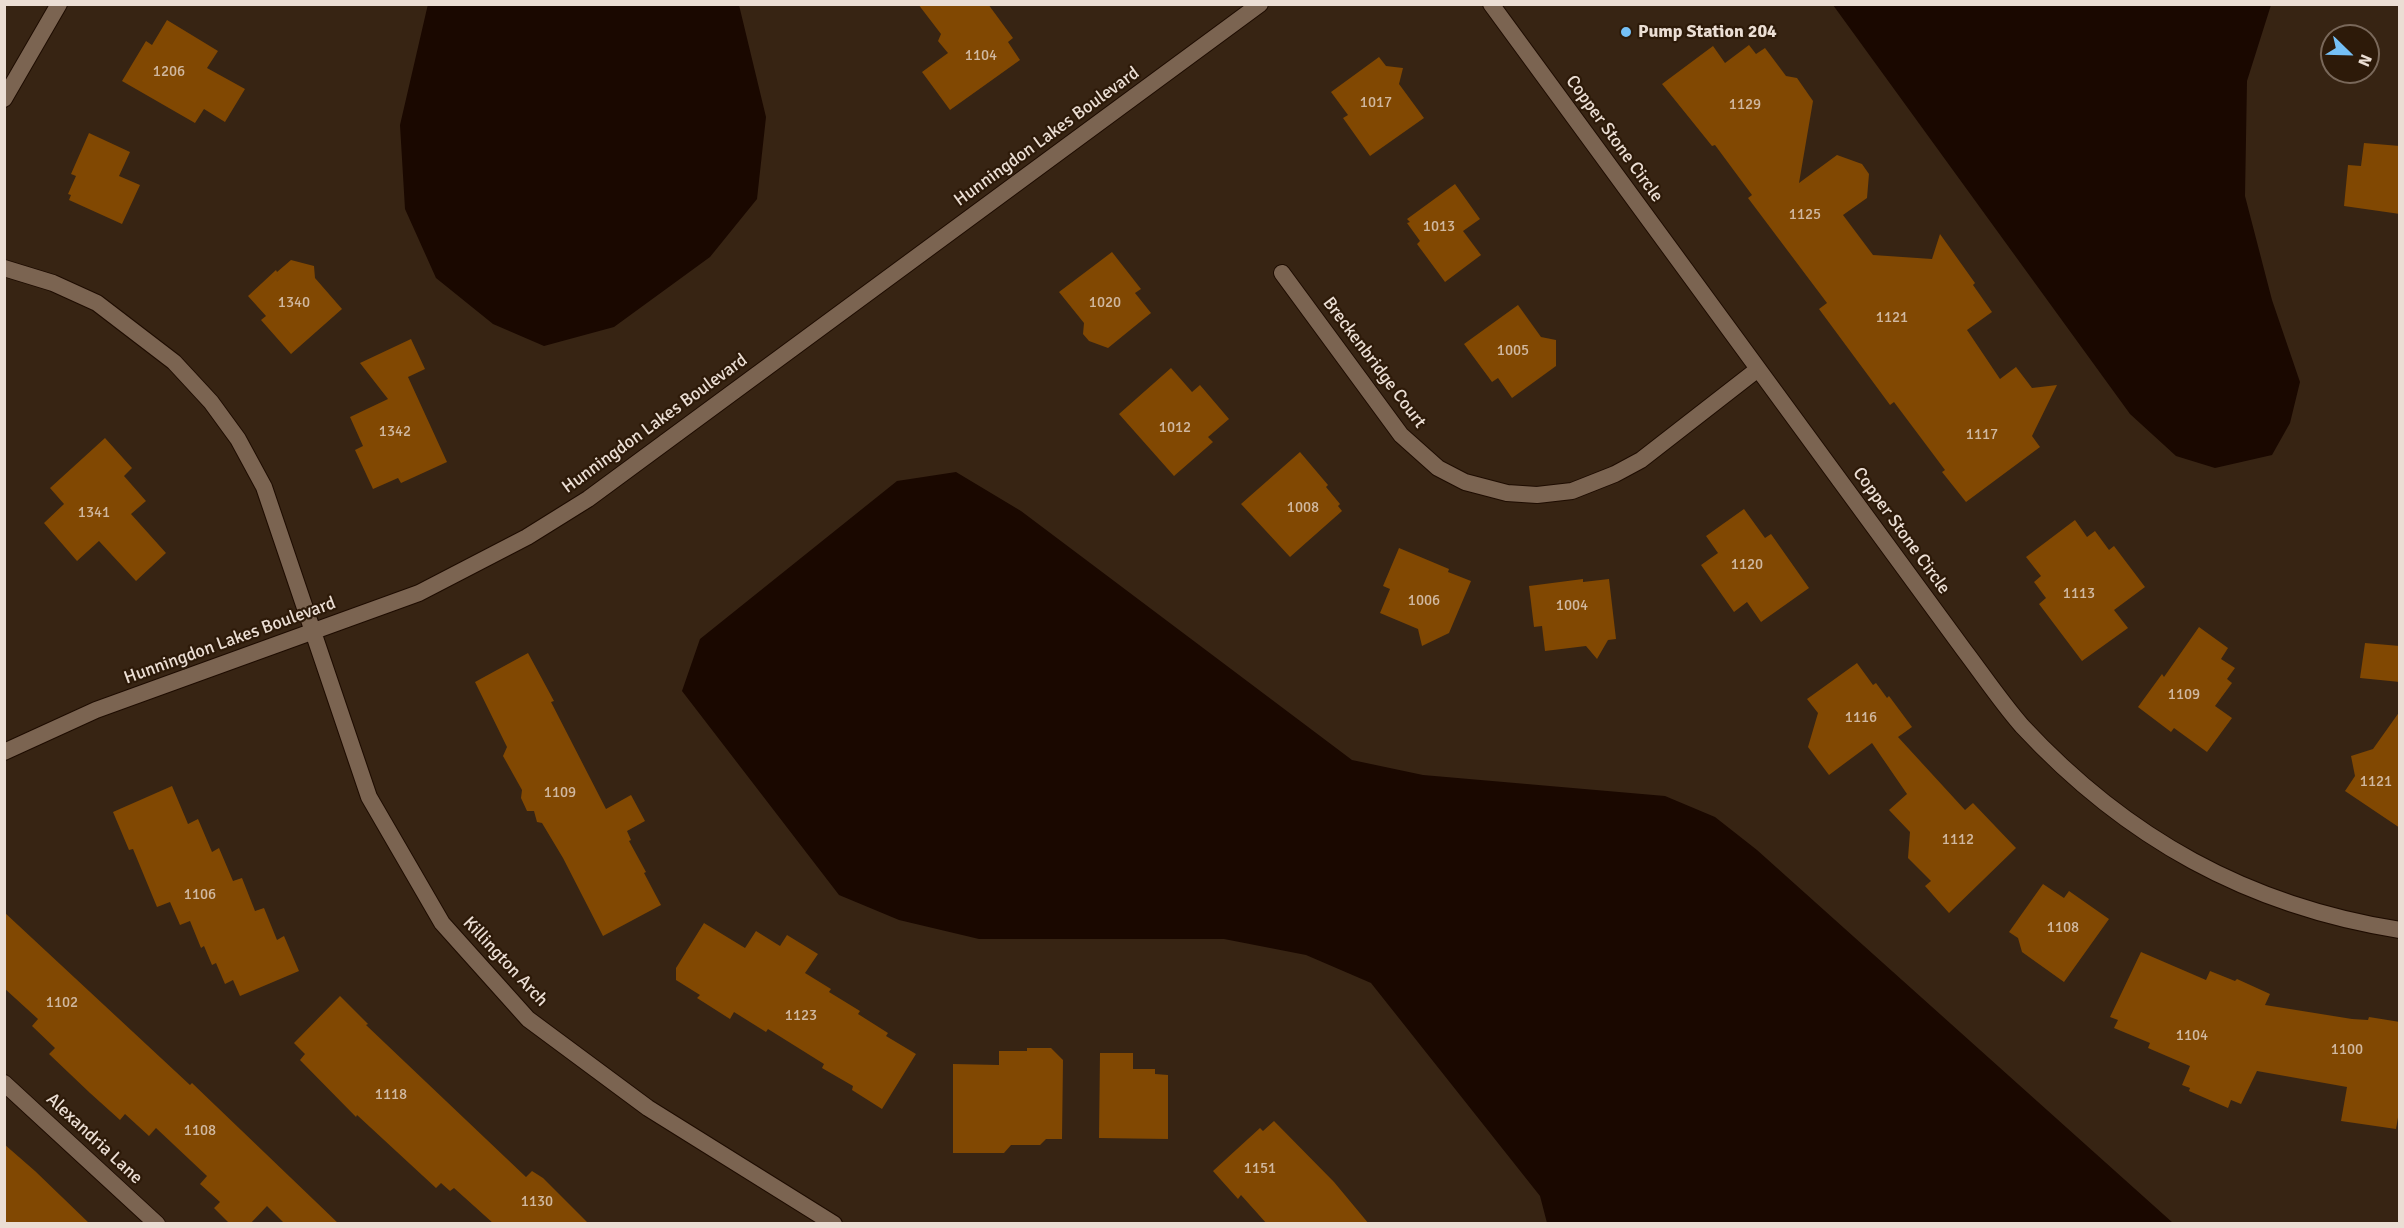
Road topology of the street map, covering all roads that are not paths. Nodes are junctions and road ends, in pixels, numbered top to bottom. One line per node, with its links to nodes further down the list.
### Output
1 (59, 4): 4 (street)
2 (1260, 4): 8 (street, Hunningdon Lakes Boulevard)
3 (1491, 4): 7 (street, Copper Stone Circle)
4 (4, 99)
5 (4, 268): 8 (street)
6 (1282, 273): 7 (street, Breckenbridge Court)
7 (1758, 369): 10 (street, Copper Stone Circle)
8 (314, 633): 9 (street, Hunningdon Lakes Boulevard); 13 (street, Killington Arch)
9 (4, 752)
10 (2400, 930)
11 (4, 1083): 12 (street, Alexandria Lane)
12 (156, 1223)
13 (834, 1224)

